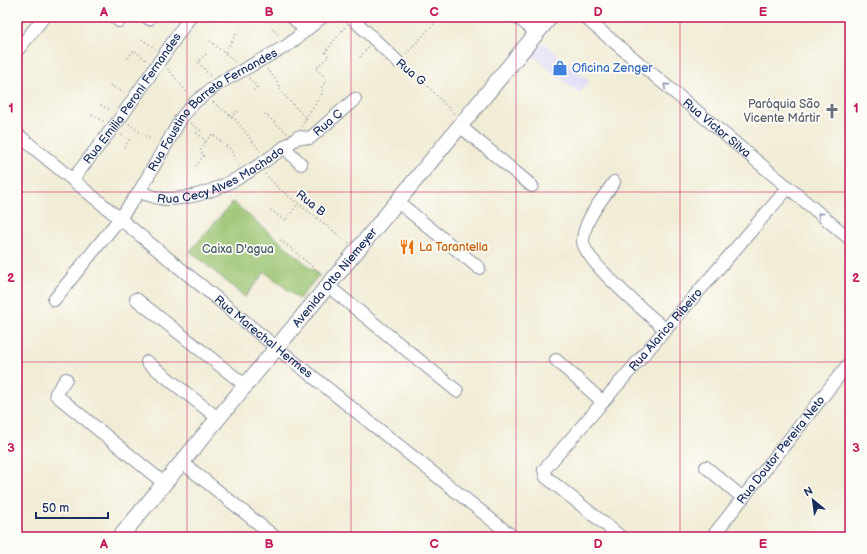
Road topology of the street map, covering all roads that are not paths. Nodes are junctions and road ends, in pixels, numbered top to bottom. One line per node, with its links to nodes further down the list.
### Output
1 (44, 17): 11 (street)
2 (190, 17): 19 (street, Rua Emilia Peroni Fernandes)
3 (292, 17): 9 (street)
4 (322, 17): 9 (street, Rua Faustino Barreto Fernandes)
5 (517, 17): 10 (street)
6 (550, 17): 10 (main road, Avenida Otto Niemeyer)
7 (584, 17): 22 (street, Rua Victor Silva, one-way to 7)
8 (354, 19): 12 (street, Rua G)
9 (305, 30): 23 (street, Rua Faustino Barreto Fernandes)
10 (536, 33): 14 (main road, Avenida Otto Niemeyer)
11 (17, 51)
12 (398, 62)
13 (355, 99): 16 (street, Rua C)
14 (461, 125): 21 (street); 24 (main road, Avenida Otto Niemeyer)
15 (17, 134): 19 (street, Rua Marechal Hermes)
16 (296, 138): 17 (street, Rua Cecy Alves Machado)
17 (284, 147): 18 (street); 23 (street, Rua Cecy Alves Machado)
18 (301, 164)
19 (73, 179): 25 (street, Rua Marechal Hermes)
20 (614, 182): 31 (street)
21 (532, 186)
22 (788, 188): 26 (street, Rua Victor Silva, one-way to 22); 31 (street, Rua Alarico Ribeiro)
23 (139, 192): 25 (street, Rua Faustino Barreto Fernandes)
24 (398, 202): 27 (street); 28 (main road, Avenida Otto Niemeyer)
25 (120, 218): 30 (street, Rua Faustino Barreto Fernandes); 32 (street, Rua Marechal Hermes)
26 (850, 239)
27 (479, 268)
28 (328, 286): 32 (main road, Avenida Otto Niemeyer); 38 (street)
29 (136, 299): 37 (street)
30 (54, 300)
31 (666, 330): 39 (street, Rua Alarico Ribeiro)
32 (277, 348): 37 (main road, Avenida Otto Niemeyer); 45 (street, Rua Marechal Hermes)
33 (556, 360): 39 (street)
34 (147, 362): 40 (street)
35 (850, 362): 44 (street, Rua Doutor Pereira Neto)
36 (66, 379): 43 (street)
37 (246, 386): 40 (main road, Avenida Otto Niemeyer)
38 (457, 391)
39 (603, 402): 48 (street, Rua Alarico Ribeiro)
40 (219, 419): 41 (main road, Avenida Otto Niemeyer)
41 (183, 462): 43 (main road, Avenida Otto Niemeyer); 47 (street)
42 (706, 467): 44 (street)
43 (165, 484): 46 (main road, Avenida Otto Niemeyer)
44 (742, 498): 49 (street, Rua Doutor Pereira Neto)
45 (507, 535)
46 (120, 537)
47 (275, 537)
48 (621, 537)
49 (712, 537)

